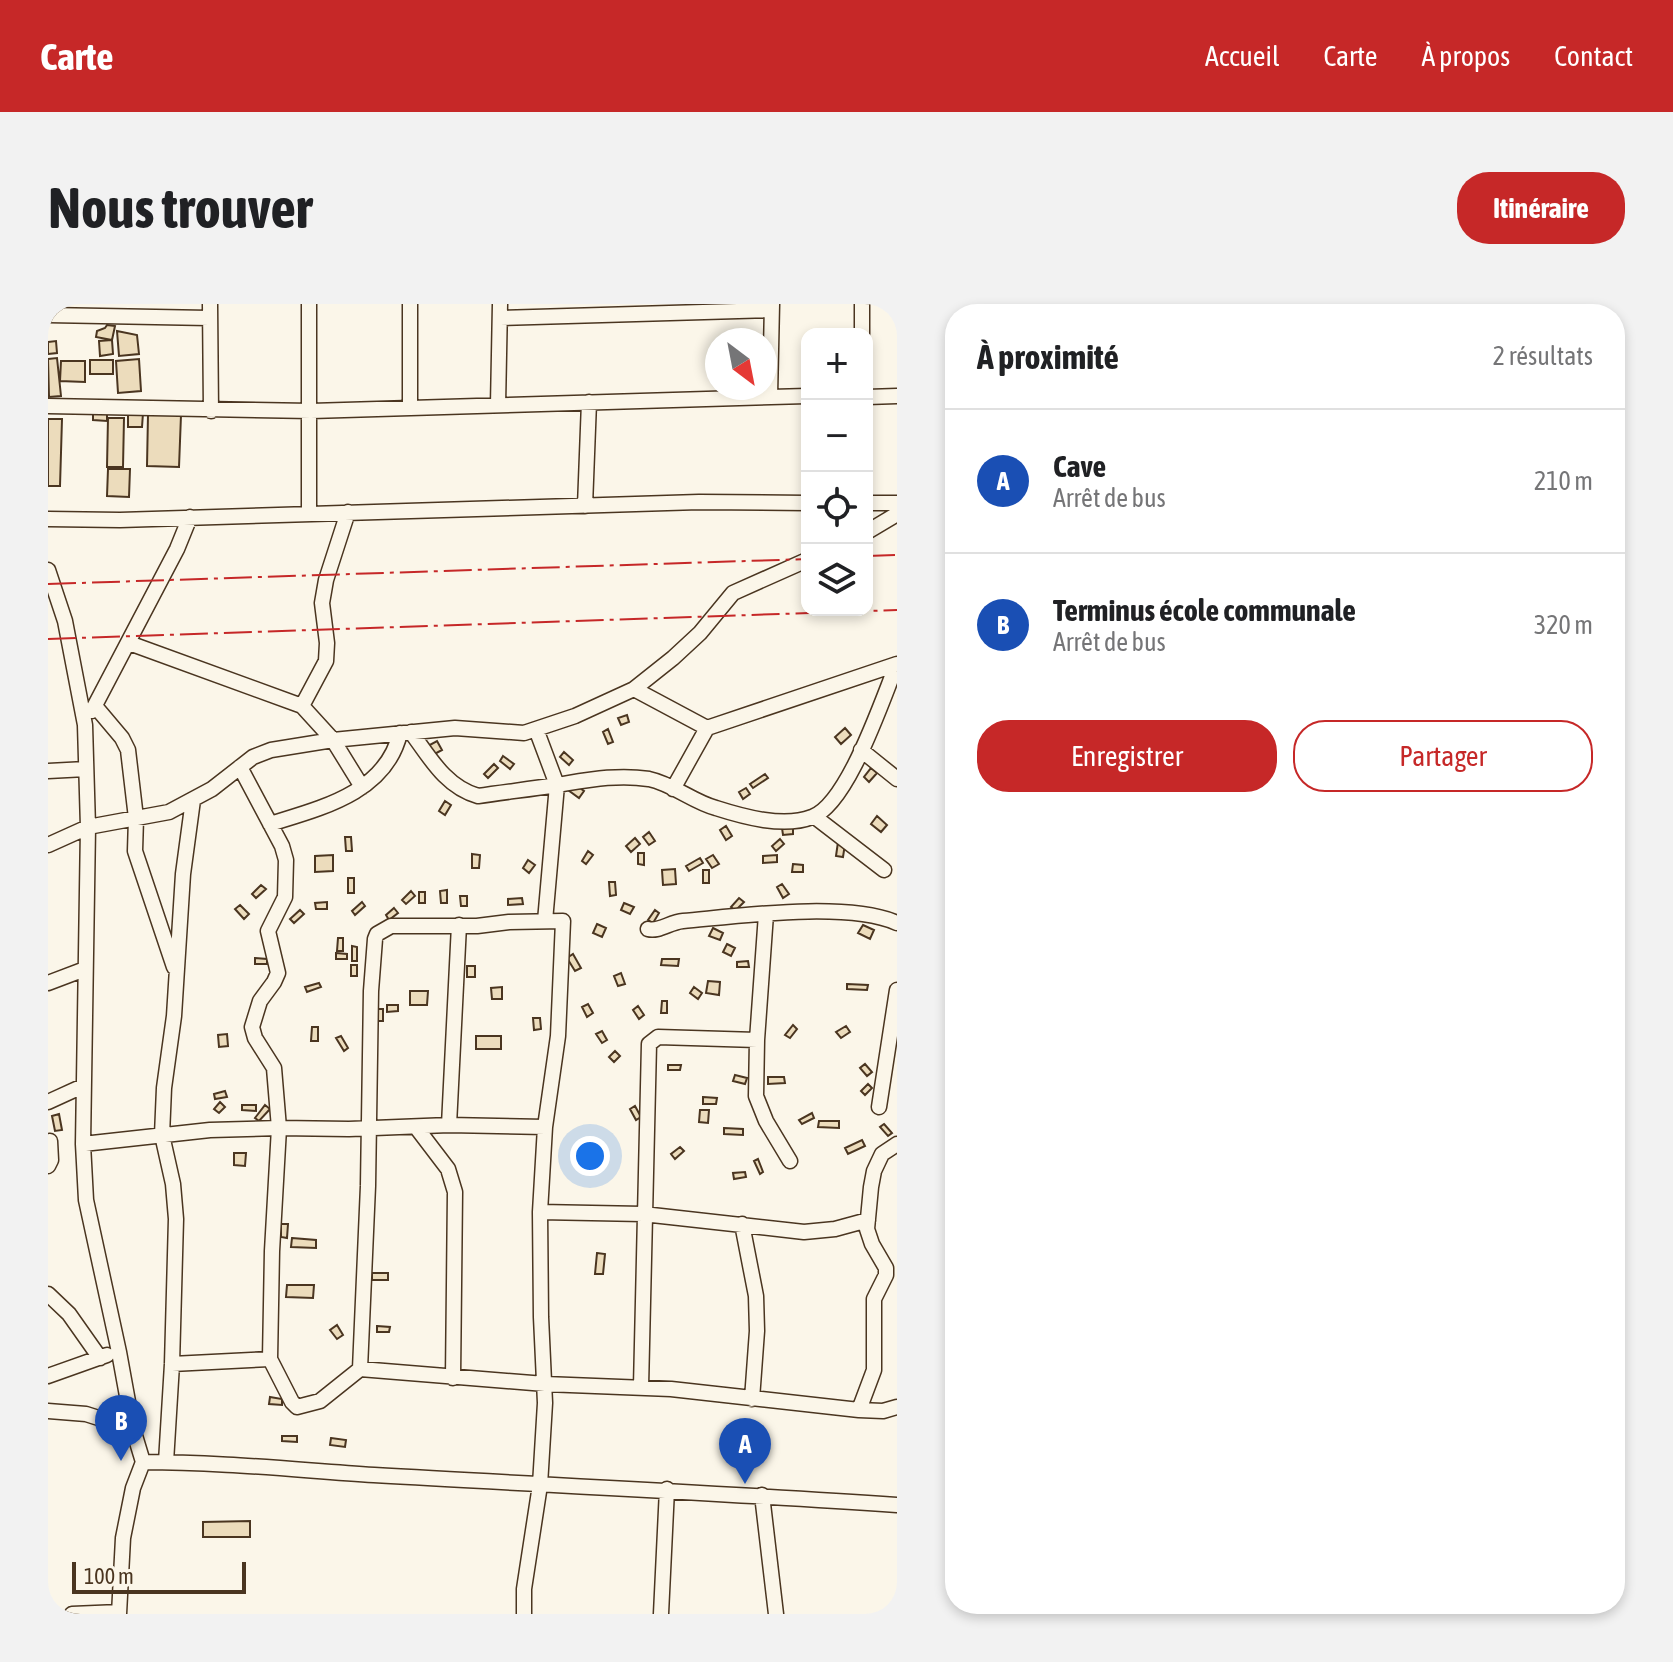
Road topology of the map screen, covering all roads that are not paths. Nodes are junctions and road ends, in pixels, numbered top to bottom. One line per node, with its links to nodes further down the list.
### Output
1 (309, 304): 22 (street)
2 (410, 304): 20 (street)
3 (862, 304): 11 (street)
4 (772, 307): 5 (street); 10 (street)
5 (683, 308): 8 (street)
6 (116, 310): 7 (street); 9 (street)
7 (209, 311): 21 (street)
8 (500, 311): 18 (street)
9 (48, 315)
10 (772, 328)
11 (862, 328)
12 (777, 396): 13 (street)
13 (801, 396)
14 (897, 396): 15 (street)
15 (873, 397)
16 (705, 398): 17 (street)
17 (589, 402): 18 (street); 26 (street)
18 (498, 405): 20 (street)
19 (48, 406): 21 (street)
20 (410, 408): 22 (street)
21 (211, 411): 22 (street)
22 (311, 411): 28 (street)
23 (801, 503): 26 (street)
24 (873, 503): 25 (street)
25 (897, 503)
26 (585, 506): 27 (street)
27 (348, 512): 28 (street); 39 (street)
28 (309, 513): 30 (street)
29 (897, 514): 32 (street)
30 (190, 517): 31 (street); 35 (street)
31 (48, 519)
32 (873, 528)
33 (801, 563): 37 (street)
34 (48, 570): 40 (street)
35 (129, 643): 38 (street); 39 (street)
36 (897, 664): 41 (street); 45 (street)
37 (634, 689): 41 (street); 42 (street)
38 (95, 706): 40 (street); 55 (street)
39 (302, 706): 44 (street)
40 (85, 725): 47 (street)
41 (707, 728): 52 (street)
42 (536, 729): 43 (street); 50 (street)
43 (406, 733): 44 (street); 50 (street); 51 (street)
44 (333, 740): 46 (street); 51 (street)
45 (861, 750): 49 (street); 54 (street)
46 (240, 767): 53 (street); 56 (street)
47 (86, 769): 48 (street); 57 (street)
48 (48, 772)
49 (897, 779)
50 (557, 785): 52 (street); 61 (street)
51 (362, 787): 56 (street)
52 (673, 789): 54 (street)
53 (193, 800): 55 (street); 66 (street)
54 (815, 817): 59 (street)
55 (136, 818): 57 (street); 66 (street)
56 (270, 824): 76 (street)
57 (88, 827): 58 (street); 65 (street)
58 (48, 845)
59 (884, 870)
60 (766, 914): 62 (street); 64 (street); 69 (street)
61 (545, 921): 63 (street); 75 (street)
62 (897, 923)
63 (459, 925): 73 (street); 77 (street)
64 (648, 929)
65 (85, 969): 67 (street); 70 (street)
66 (177, 975): 78 (street)
67 (48, 983)
68 (897, 990): 72 (street)
69 (757, 1040): 82 (street); 85 (street)
70 (83, 1086): 71 (street); 80 (street)
71 (48, 1102)
72 (879, 1107)
73 (449, 1125): 74 (street); 75 (street)
74 (416, 1127): 77 (street); 97 (street)
75 (545, 1127): 84 (street)
76 (279, 1128): 77 (street); 78 (street); 93 (street)
77 (367, 1128): 95 (street)
78 (162, 1135): 80 (street); 94 (street)
79 (49, 1139): 83 (street)
80 (83, 1144): 91 (street)
81 (897, 1144): 86 (street)
82 (790, 1161)
83 (48, 1166)
84 (540, 1212): 85 (street); 98 (street)
85 (643, 1214): 87 (street); 99 (street)
86 (868, 1220): 87 (street); 88 (street)
87 (742, 1224): 100 (street)
88 (886, 1275): 89 (street); 102 (street)
89 (897, 1286)
90 (48, 1294): 92 (street)
91 (119, 1352): 92 (street); 104 (street)
92 (100, 1358): 96 (street)
93 (270, 1359): 94 (street); 95 (street)
94 (172, 1364): 106 (street)
95 (360, 1369): 97 (street)
96 (48, 1376)
97 (453, 1378): 98 (street)
98 (545, 1384): 99 (street); 107 (street)
99 (641, 1387): 100 (street)
100 (752, 1399): 102 (street)
101 (897, 1407): 102 (street)
102 (859, 1410)
103 (48, 1411): 104 (street)
104 (133, 1429): 105 (street)
105 (143, 1462): 106 (street); 112 (street)
106 (166, 1462): 107 (street)
107 (540, 1485): 108 (street); 114 (street)
108 (667, 1489): 109 (street); 111 (street)
109 (762, 1495): 110 (street); 117 (street)
110 (897, 1505)
111 (662, 1595): 115 (street); 116 (street)
112 (119, 1613): 113 (street)
113 (72, 1614)
114 (524, 1614)
115 (661, 1614)
116 (668, 1614)
117 (776, 1614)

